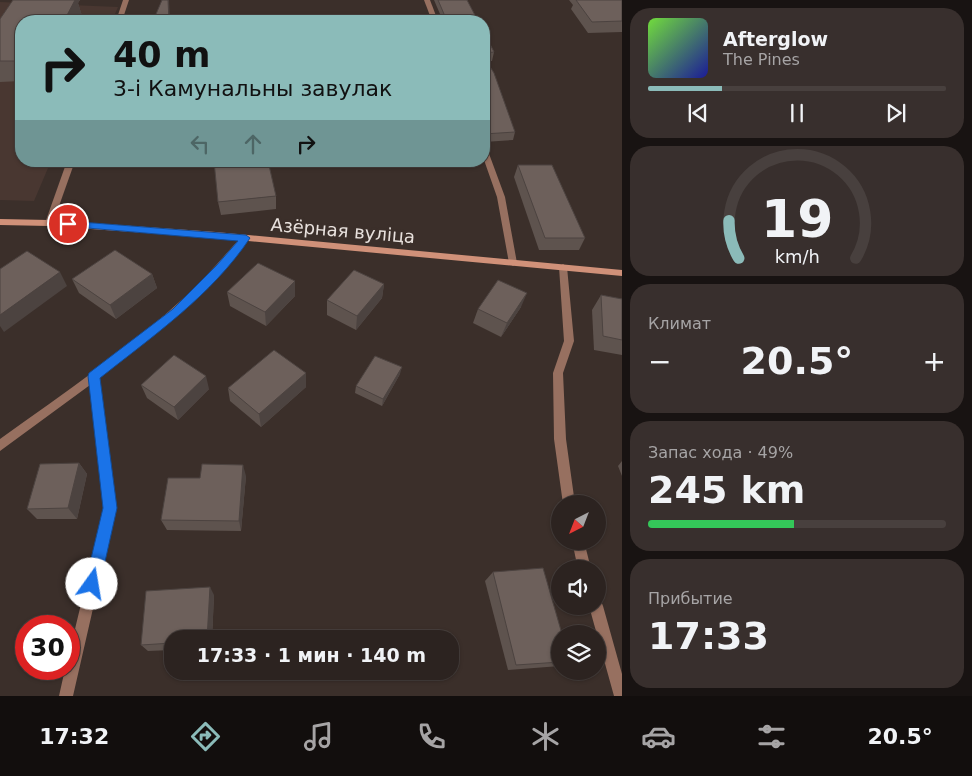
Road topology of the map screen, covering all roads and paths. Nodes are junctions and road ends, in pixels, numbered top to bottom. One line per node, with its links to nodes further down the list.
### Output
1 (126, 0): 3 (street)
2 (427, 0): 4 (street)
3 (120, 15)
4 (433, 15)
5 (69, 167): 8 (street)
6 (490, 167): 10 (street)
7 (0, 222): 8 (street, Азёрная вуліца)
8 (49, 223): 9 (street, Азёрная вуліца)
9 (246, 238): 10 (street, Азёрная вуліца); 13 (street)
10 (513, 263): 11 (street, Азёрная вуліца)
11 (563, 267): 12 (street, Азёрная вуліца); 15 (street)
12 (622, 273)
13 (94, 376): 14 (street); 17 (street)
14 (0, 446)
15 (568, 495)
16 (598, 615): 18 (street)
17 (66, 696)
18 (621, 696)

